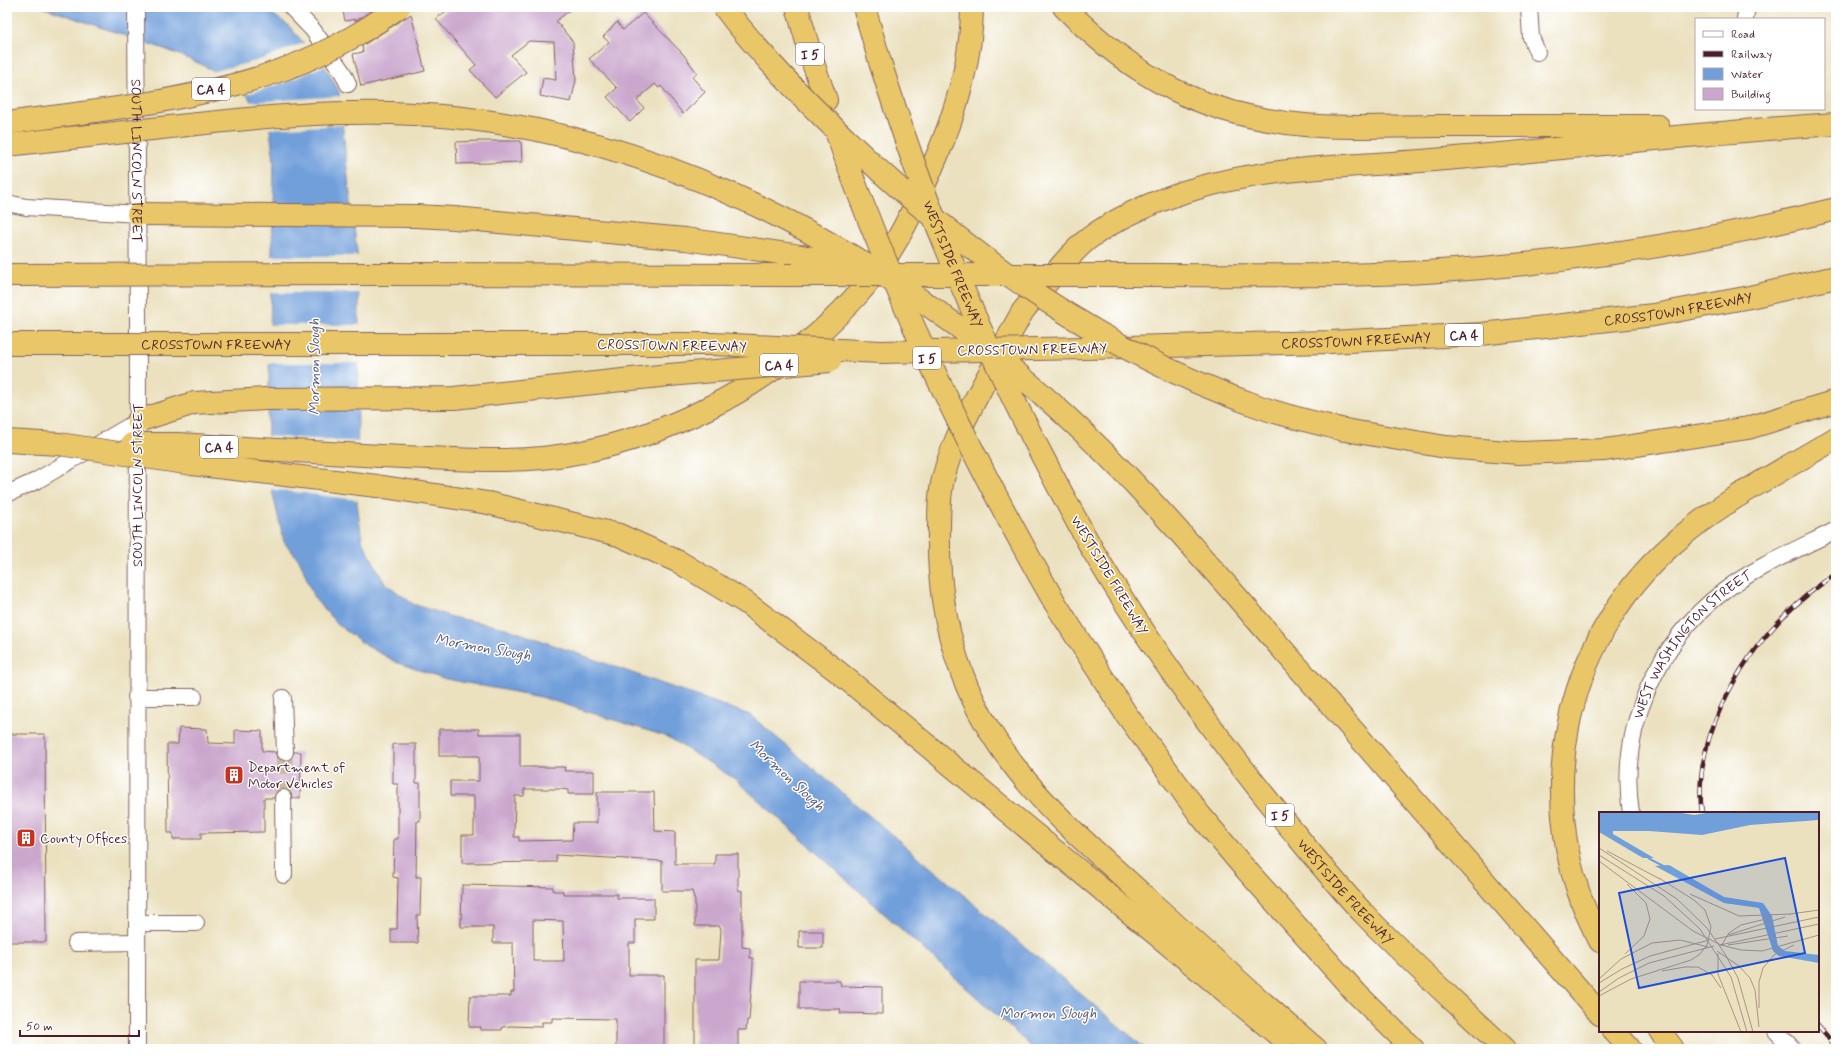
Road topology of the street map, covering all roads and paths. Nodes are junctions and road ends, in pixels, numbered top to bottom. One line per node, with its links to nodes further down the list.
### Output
1 (136, 7): 20 (street, SOUTH LINCOLN STREET)
2 (291, 7): 13 (street)
3 (398, 7): 14 (highway, CA 4, bridge)
4 (724, 7): 26 (highway, bridge)
5 (797, 7): 52 (highway, I 5, bridge)
6 (864, 7): 53 (highway, WESTSIDE FREEWAY / I 5, bridge)
7 (972, 7): 30 (highway, CA 4, bridge)
8 (1064, 7): 16 (highway)
9 (1529, 7): 12 (street)
10 (1747, 7): 11 (street)
11 (1745, 18)
12 (1537, 52)
13 (348, 84)
14 (7, 123)
15 (1836, 124): 16 (highway)
16 (1737, 131): 51 (highway)
17 (7, 145): 45 (highway, bridge)
18 (7, 203): 20 (street)
19 (1836, 209): 22 (highway, bridge)
20 (138, 214): 22 (highway, bridge); 27 (street, SOUTH LINCOLN STREET)
21 (7, 275): 22 (highway, bridge)
22 (938, 276)
23 (1836, 277): 25 (highway, CROSSTOWN FREEWAY / CA 4, bridge)
24 (7, 344): 25 (highway, CROSSTOWN FREEWAY / CA 4, bridge)
25 (881, 352): 27 (highway, bridge)
26 (1836, 401)
27 (138, 422): 31 (street); 33 (street, SOUTH LINCOLN STREET)
28 (1836, 438): 42 (highway)
29 (7, 441): 30 (highway, CA 4)
30 (59, 444): 50 (highway, bridge)
31 (7, 494)
32 (1836, 530): 38 (street, WEST WASHINGTON STREET)
33 (136, 697): 34 (street); 40 (street, SOUTH LINCOLN STREET)
34 (194, 697)
35 (283, 698): 36 (street)
36 (284, 752)
37 (283, 798): 39 (street)
38 (1631, 812)
39 (284, 874)
40 (137, 923): 41 (street); 43 (street, SOUTH LINCOLN STREET)
41 (196, 923)
42 (1599, 939)
43 (137, 942): 44 (street); 49 (street, SOUTH LINCOLN STREET)
44 (76, 943)
45 (1599, 1013)
46 (1615, 1032): 54 (highway)
47 (1661, 1032): 55 (highway)
48 (1777, 1032): 56 (street)
49 (137, 1049)
50 (1295, 1049)
51 (1316, 1049)
52 (1413, 1049)
53 (1505, 1049)
54 (1630, 1049)
55 (1673, 1049)
56 (1793, 1049)

